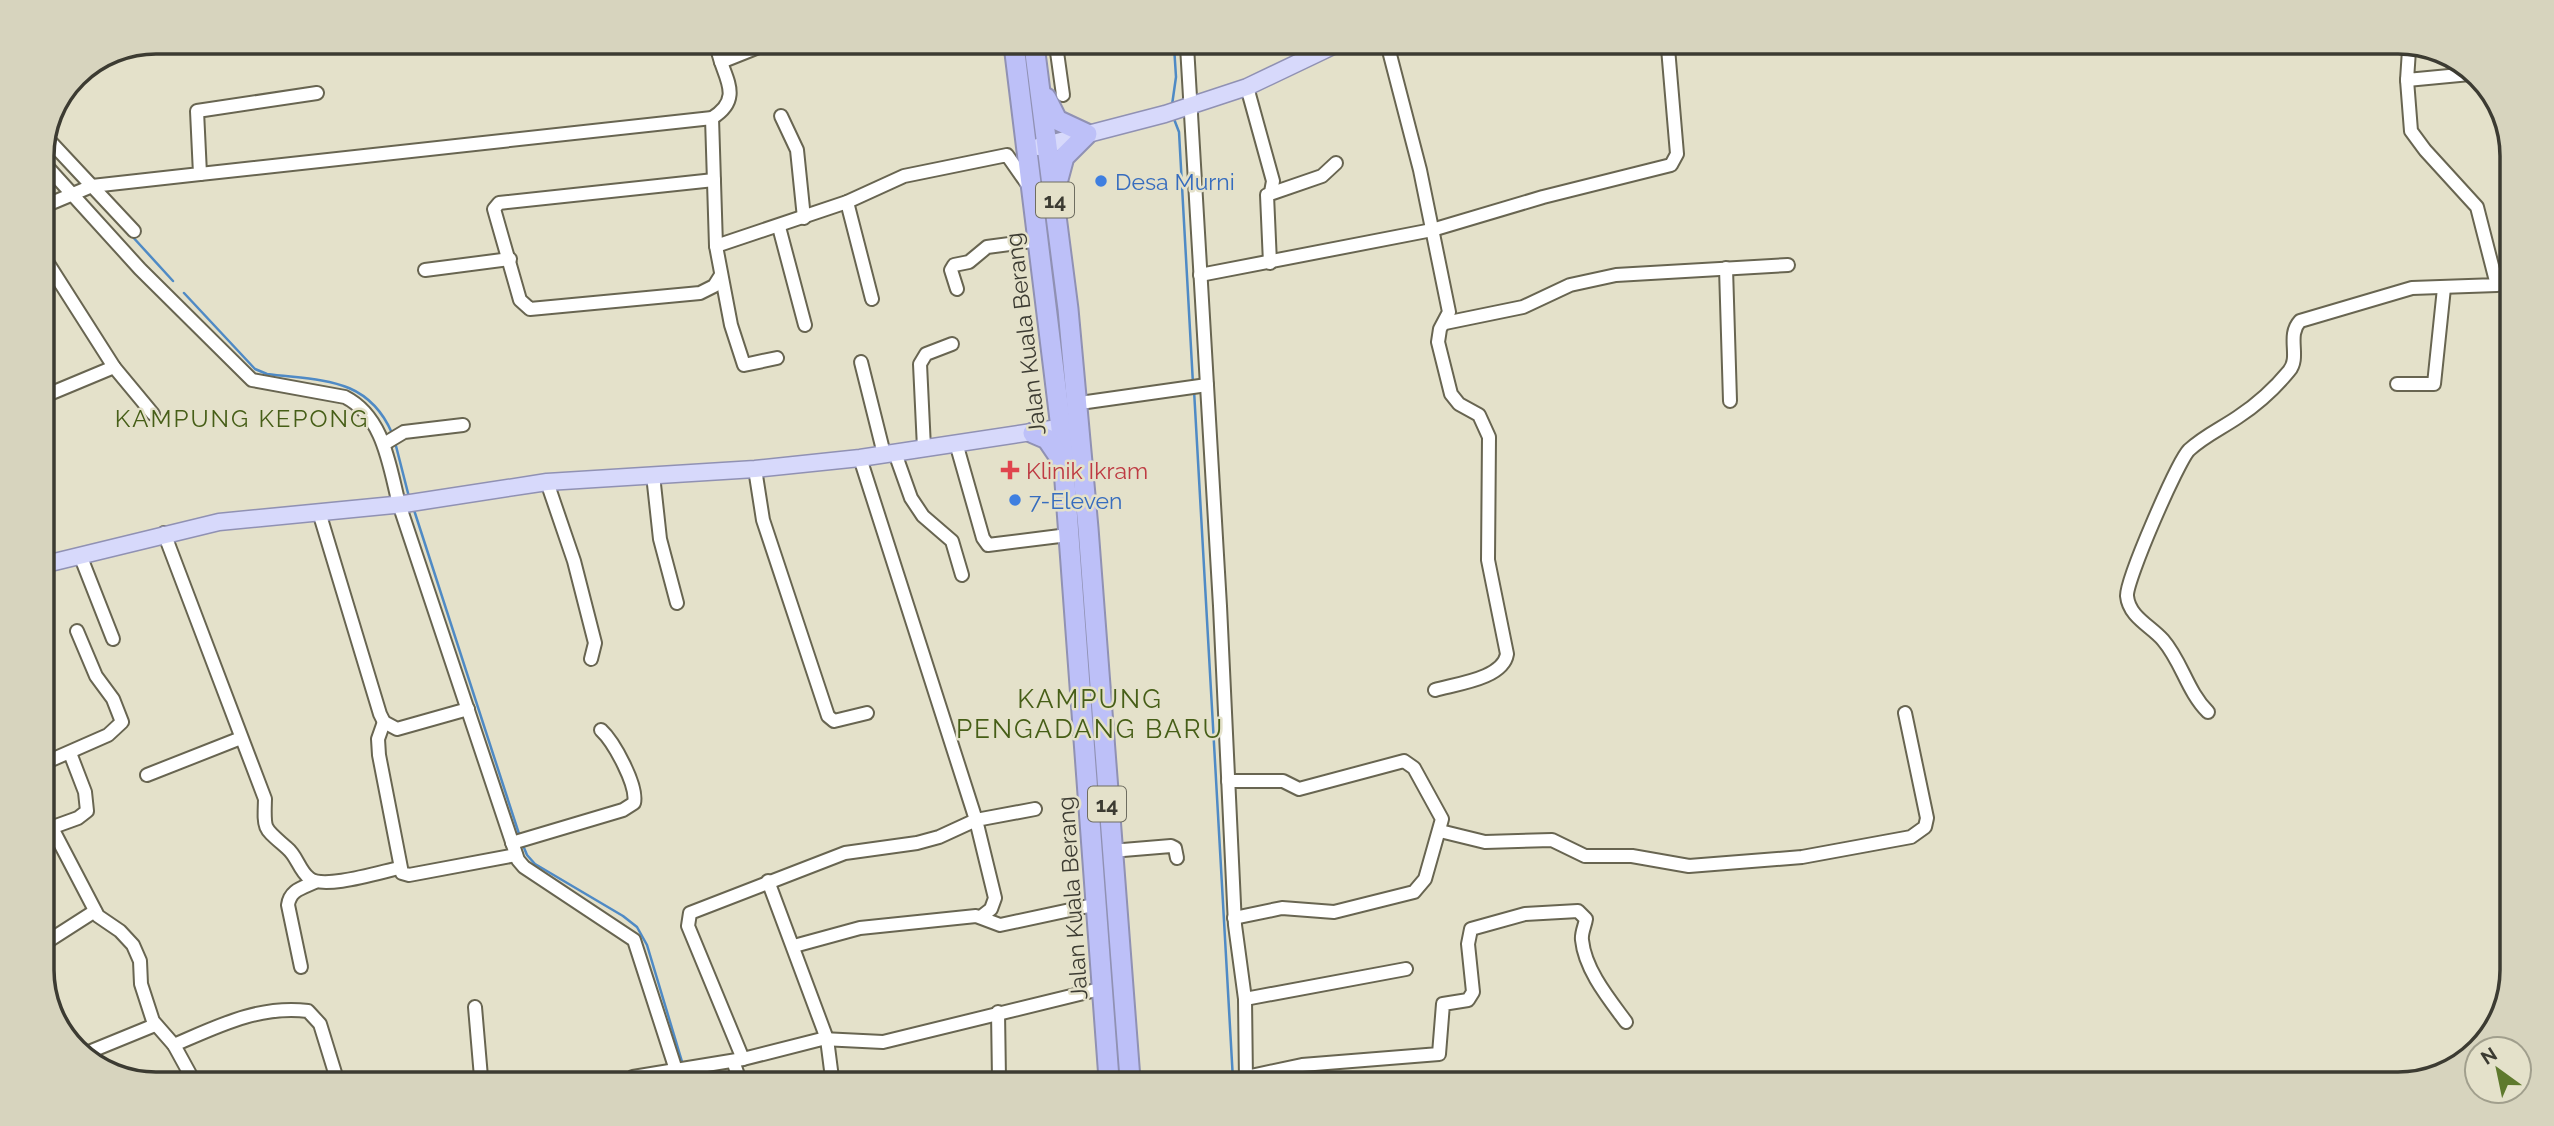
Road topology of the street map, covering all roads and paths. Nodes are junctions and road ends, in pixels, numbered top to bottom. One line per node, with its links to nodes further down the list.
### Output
1 (719, 54): 12 (street)
2 (741, 54): 12 (street)
3 (1028, 54): 10 (highway)
4 (1035, 54): 13 (highway, Jalan Kuala Berang / 14)
5 (1057, 54): 18 (street)
6 (1187, 54): 19 (street)
7 (1315, 54): 16 (main road)
8 (1390, 54): 39 (street)
9 (1669, 54): 39 (street)
10 (1015, 55): 25 (highway, Jalan Kuala Berang / 14)
11 (2409, 55): 15 (street)
12 (721, 62): 21 (street)
13 (1036, 68): 22 (highway); 23 (highway, Jalan Kuala Berang / 14)
14 (2460, 75): 15 (street)
15 (2407, 80): 51 (street)
16 (1247, 87): 19 (main road); 31 (street)
17 (317, 93): 28 (street)
18 (1063, 95)
19 (1187, 107): 22 (main road); 50 (street)
20 (781, 116): 36 (street)
21 (712, 118): 28 (street); 29 (street)
22 (1087, 134): 23 (main road); 37 (highway)
23 (1049, 144): 25 (main road); 37 (highway, Jalan Kuala Berang / 14)
24 (54, 146): 30 (street)
25 (1027, 150): 32 (highway, Jalan Kuala Berang / 14)
26 (1336, 163): 31 (street)
27 (54, 174): 33 (street)
28 (200, 174): 30 (street)
29 (714, 180): 42 (street); 43 (street)
30 (91, 186): 33 (street); 40 (street)
31 (1271, 192): 44 (street)
32 (1033, 194): 35 (street); 41 (highway, Jalan Kuala Berang / 14)
33 (74, 195): 34 (street); 70 (street)
34 (54, 202)
35 (847, 202): 36 (street); 53 (street)
36 (804, 218): 38 (street)
37 (1057, 219): 66 (highway, Jalan Kuala Berang / 14)
38 (779, 227): 42 (street); 55 (street)
39 (1432, 230): 44 (street); 54 (street)
40 (134, 231)
41 (1039, 240): 52 (street); 62 (highway, Jalan Kuala Berang / 14)
42 (716, 246): 49 (street)
43 (510, 259): 47 (street); 49 (street)
44 (1270, 263): 50 (street)
45 (1788, 265): 46 (street)
46 (1726, 268): 54 (street); 64 (street)
47 (425, 270)
48 (54, 273): 59 (street)
49 (721, 275): 57 (street)
50 (1200, 275): 61 (street)
51 (2444, 288): 60 (street); 91 (street)
52 (957, 289)
53 (872, 299)
54 (1445, 323): 89 (street)
55 (805, 325)
56 (952, 344): 71 (street)
57 (777, 358)
58 (861, 362): 72 (street)
59 (114, 367): 63 (street); 65 (street)
60 (2397, 384)
61 (1203, 386): 66 (street); 100 (street)
62 (1056, 389): 66 (highway, Jalan Kuala Berang / 14); 68 (highway)
63 (54, 392)
64 (1730, 401)
65 (153, 414)
66 (1073, 417): 68 (main road); 75 (highway, Jalan Kuala Berang / 14); 107 (highway, Jalan Kuala Berang / 14)
67 (463, 425): 70 (street)
68 (1032, 429): 69 (main road); 75 (highway)
69 (956, 443): 71 (main road); 81 (street)
70 (384, 444): 78 (street)
71 (924, 448): 72 (main road)
72 (890, 453): 73 (main road); 84 (street)
73 (860, 458): 74 (main road); 102 (street)
74 (755, 469): 76 (main road); 92 (street)
75 (1065, 472): 81 (highway, Jalan Kuala Berang / 14)
76 (653, 475): 77 (main road); 85 (street)
77 (547, 482): 78 (main road); 88 (street)
78 (401, 504): 79 (main road); 90 (street)
79 (319, 512): 80 (main road); 94 (street)
80 (164, 533): 82 (main road); 96 (street)
81 (1068, 535): 112 (highway, Jalan Kuala Berang / 14)
82 (80, 555): 83 (main road); 87 (street)
83 (54, 562)
84 (962, 575)
85 (677, 603)
86 (77, 631): 97 (street)
87 (113, 639)
88 (591, 659)
89 (1435, 690)
90 (468, 709): 94 (street); 106 (street)
91 (2208, 712)
92 (867, 713)
93 (1905, 713): 104 (street)
94 (384, 722): 109 (street)
95 (601, 730): 106 (street)
96 (241, 738): 99 (street); 111 (street)
97 (70, 753): 98 (street); 103 (street)
98 (54, 759)
99 (147, 775)
100 (1228, 781): 104 (street); 115 (street)
101 (1035, 809): 102 (street)
102 (976, 820): 110 (street); 114 (street)
103 (54, 827)
104 (1440, 831): 115 (street)
105 (54, 842): 113 (street)
106 (518, 845): 109 (street); 130 (street)
107 (1111, 851): 108 (street); 139 (highway, Jalan Kuala Berang / 14)
108 (1177, 858)
109 (399, 868): 111 (street)
110 (768, 881): 117 (street); 129 (street)
111 (315, 883): 118 (street)
112 (1098, 904): 114 (street); 120 (highway, Jalan Kuala Berang / 14)
113 (95, 911): 116 (street); 125 (street)
114 (982, 916): 117 (street)
115 (1234, 918): 121 (street)
116 (54, 937)
117 (794, 946): 126 (street)
118 (301, 967)
119 (1406, 969): 121 (street)
120 (1104, 988): 123 (street); 138 (highway, Jalan Kuala Berang / 14)
121 (1245, 999): 140 (street)
122 (475, 1007): 133 (street)
123 (998, 1012): 126 (street); 137 (street)
124 (1626, 1022): 141 (street)
125 (155, 1025): 127 (street); 128 (street)
126 (827, 1039): 129 (street); 136 (street)
127 (174, 1045): 131 (street); 132 (street)
128 (93, 1050)
129 (738, 1060): 130 (street); 135 (street)
130 (682, 1068): 134 (street)
131 (189, 1072)
132 (335, 1072)
133 (481, 1072)
134 (660, 1072)
135 (739, 1072)
136 (831, 1072)
137 (999, 1072)
138 (1109, 1072)
139 (1129, 1072)
140 (1246, 1072)
141 (1271, 1072)

